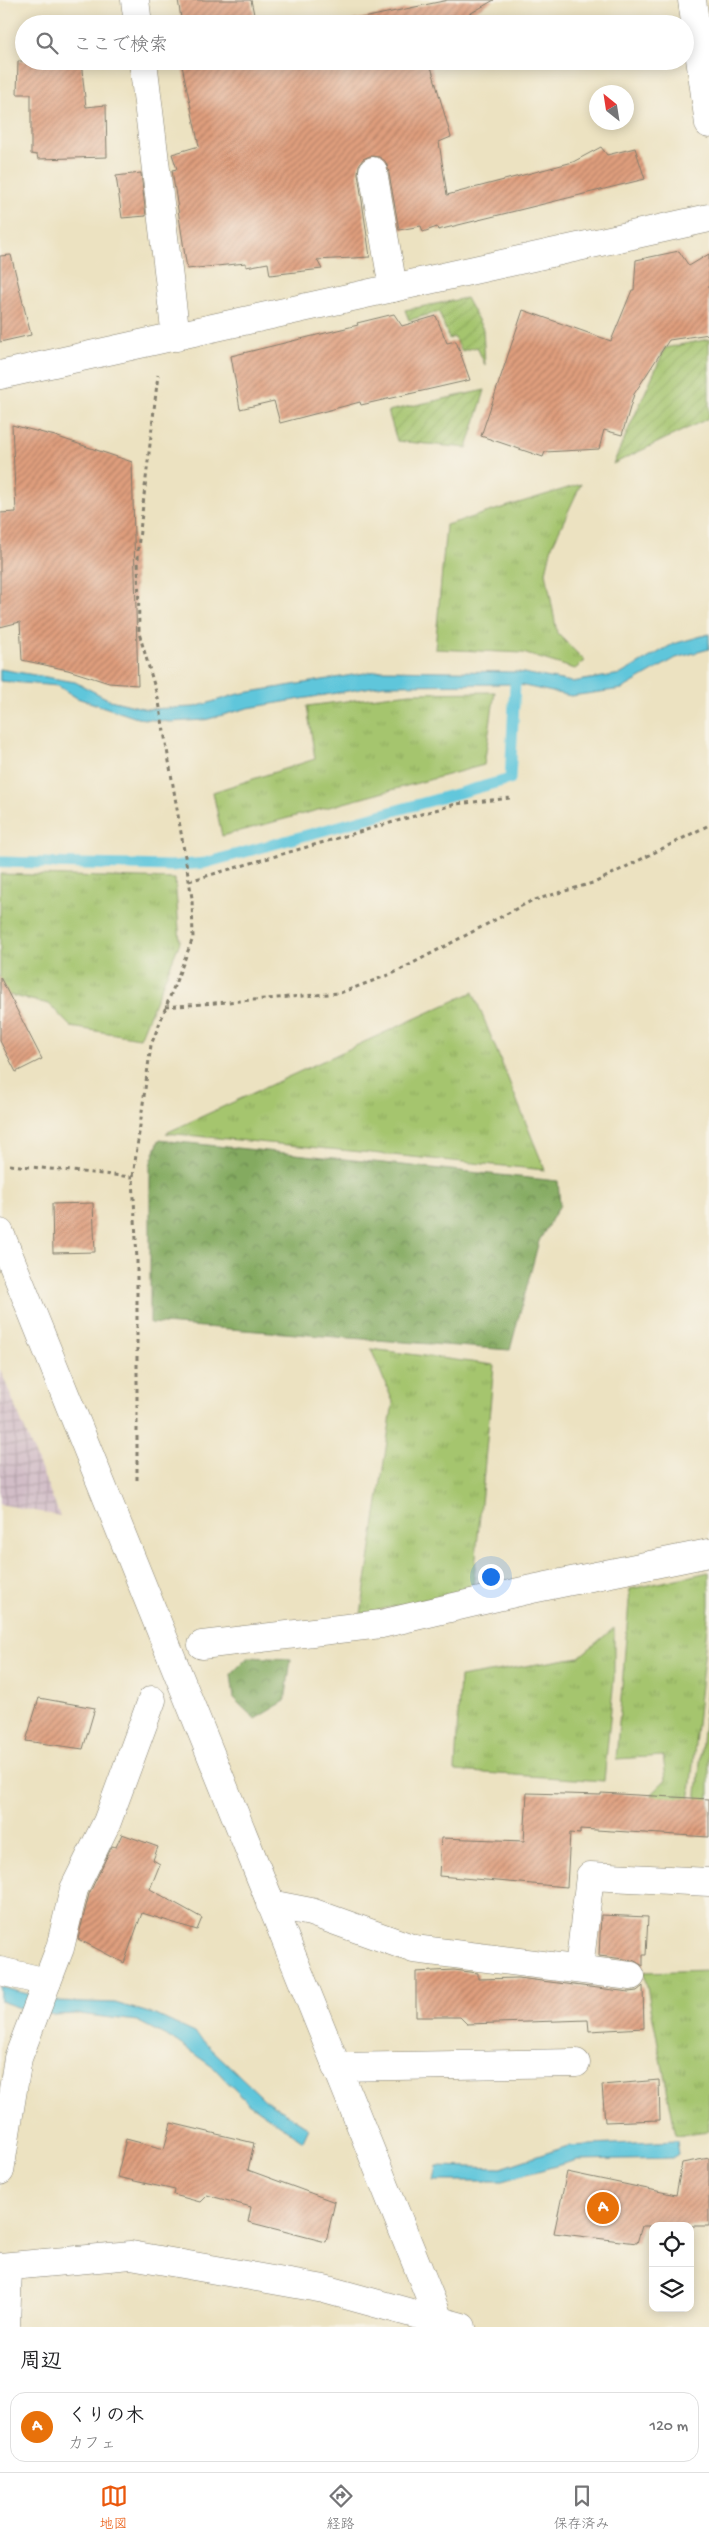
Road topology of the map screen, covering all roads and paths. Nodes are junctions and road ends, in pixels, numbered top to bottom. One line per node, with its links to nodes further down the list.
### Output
1 (135, 0): 3 (street)
2 (692, 0): 5 (street)
3 (137, 15)
4 (144, 70): 9 (street)
5 (709, 124)
6 (373, 171): 8 (street)
7 (709, 218): 8 (street)
8 (393, 288): 9 (street)
9 (169, 339): 10 (street); 13 (path)
10 (0, 375)
11 (511, 798): 13 (path)
12 (709, 825): 14 (path)
13 (189, 881): 14 (path)
14 (165, 1007): 16 (path)
15 (10, 1165): 16 (path)
16 (133, 1177): 18 (path)
17 (0, 1233): 23 (street)
18 (137, 1483)
19 (709, 1553): 20 (street)
20 (202, 1645)
21 (152, 1700): 27 (street)
22 (709, 1882): 24 (street)
23 (270, 1904): 24 (street); 29 (street)
24 (579, 1969): 26 (street)
25 (0, 1971): 27 (street)
26 (631, 1976)
27 (46, 1982): 30 (street)
28 (576, 2063): 29 (street)
29 (336, 2067): 32 (street)
30 (0, 2171)
31 (4, 2268): 32 (street); 33 (street)
32 (448, 2325)
33 (6, 2327)

